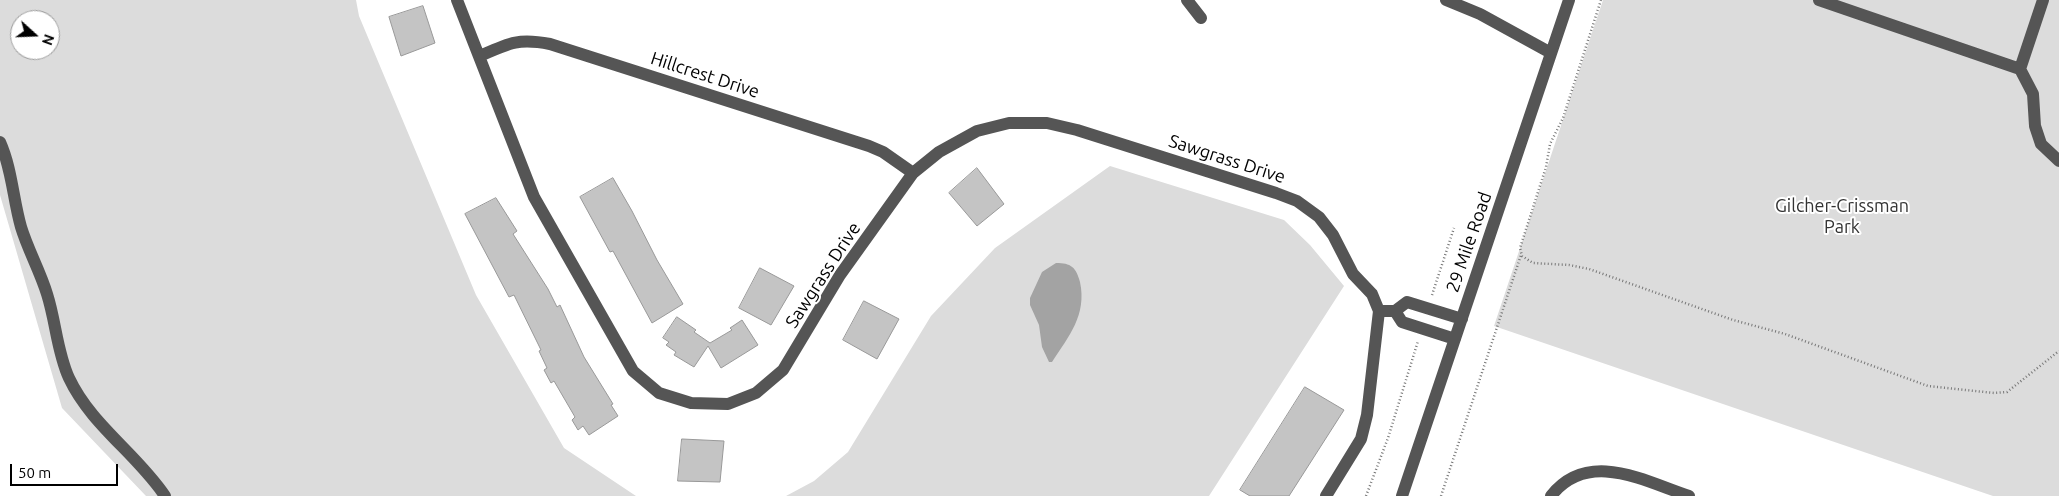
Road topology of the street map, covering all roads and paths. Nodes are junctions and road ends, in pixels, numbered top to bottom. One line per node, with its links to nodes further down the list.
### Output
1 (457, 0): 10 (street, Sawgrass Drive)
2 (1187, 0): 8 (street)
3 (1446, 0): 9 (street)
4 (1569, 0): 9 (street, 29 Mile Road)
5 (1602, 0): 16 (path)
6 (1819, 0): 11 (street)
7 (2043, 0): 11 (street)
8 (1201, 18)
9 (1551, 53): 20 (street, 29 Mile Road)
10 (480, 56): 14 (street, Hillcrest Drive); 14 (street, Sawgrass Drive)
11 (2020, 69): 13 (street)
12 (0, 142): 24 (street)
13 (2059, 161)
14 (913, 173): 18 (street, Sawgrass Drive)
15 (1454, 228): 17 (path)
16 (1521, 254): 23 (path); 28 (path)
17 (1428, 309): 19 (street); 20 (street)
18 (1379, 310): 19 (street); 25 (street)
19 (1395, 311): 21 (street)
20 (1462, 319): 22 (street, 29 Mile Road)
21 (1422, 328): 22 (street); 26 (path)
22 (1455, 339): 27 (street, 29 Mile Road)
23 (2059, 351)
24 (164, 496)
25 (1326, 496)
26 (1366, 496)
27 (1402, 496)
28 (1441, 496)
29 (1551, 496): 30 (street)
30 (1689, 496)

